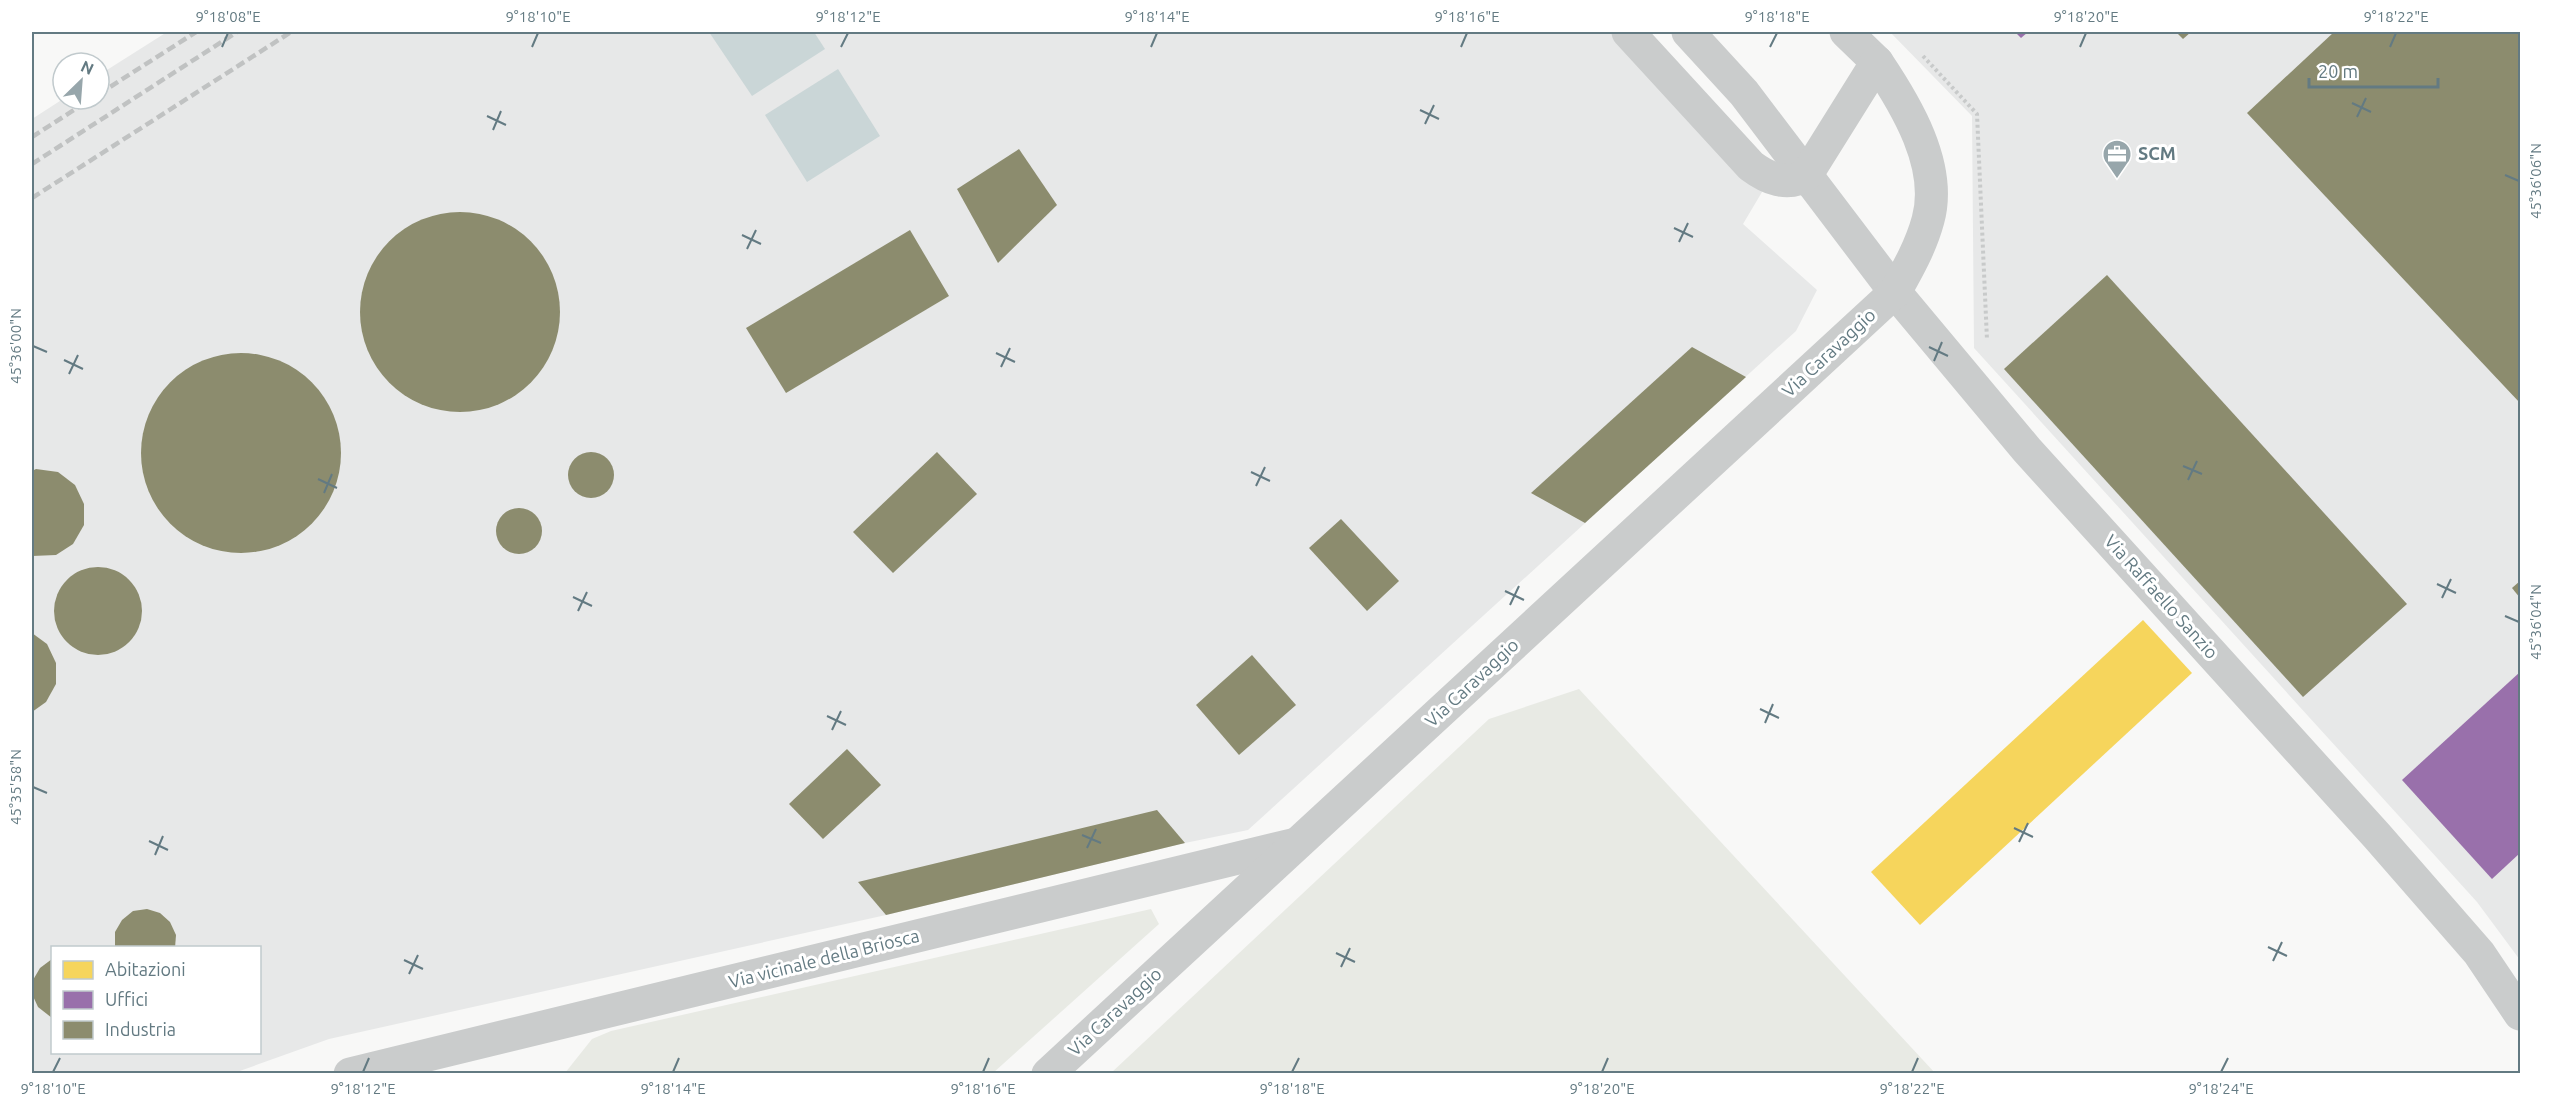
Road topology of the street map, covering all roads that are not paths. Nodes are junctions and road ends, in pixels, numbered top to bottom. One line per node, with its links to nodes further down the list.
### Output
1 (1628, 32): 5 (street)
2 (1688, 32): 5 (street, Via Raffaello Sanzio)
3 (1846, 32): 4 (street)
4 (1877, 62): 5 (street); 6 (street)
5 (1807, 174): 6 (street, Via Raffaello Sanzio)
6 (1895, 292): 7 (street, Via Caravaggio); 8 (street, Via Raffaello Sanzio)
7 (1297, 844): 9 (street, Via vicinale della Briosca); 11 (street, Via Caravaggio)
8 (2520, 1014)
9 (433, 1065): 10 (street, Via vicinale della Briosca)
10 (350, 1074)
11 (1048, 1074)

